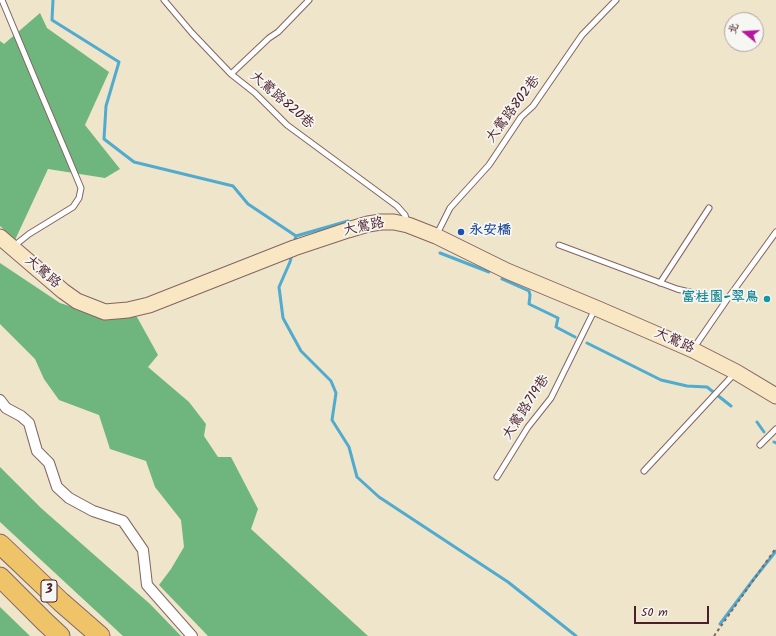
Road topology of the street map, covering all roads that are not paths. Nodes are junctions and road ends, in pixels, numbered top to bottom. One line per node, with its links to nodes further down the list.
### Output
1 (2, 0): 12 (lane)
2 (164, 0): 5 (lane, 大鶯路820巷)
3 (309, 0): 5 (lane)
4 (616, 0): 9 (lane, 大鶯路802巷)
5 (231, 74): 7 (lane, 大鶯路820巷)
6 (709, 208): 13 (lane)
7 (408, 225): 9 (street, 大鶯路); 12 (street, 大鶯路)
8 (776, 232): 14 (lane)
9 (436, 236): 15 (street, 大鶯路)
10 (0, 237): 12 (street, 大鶯路)
11 (559, 245): 13 (lane)
12 (12, 248)
13 (660, 283): 14 (lane)
14 (726, 301): 16 (lane)
15 (596, 308): 16 (street, 大鶯路); 23 (lane, 大鶯路719巷)
16 (693, 350): 17 (street, 大鶯路)
17 (736, 372): 18 (street, 大鶯路); 22 (lane)
18 (776, 396)
19 (0, 400): 28 (street)
20 (776, 429): 21 (lane)
21 (760, 445)
22 (644, 471)
23 (497, 477)
24 (0, 544): 27 (highway, 3)
25 (0, 577): 26 (highway, 3)
26 (60, 636)
27 (100, 636)
28 (192, 636)

